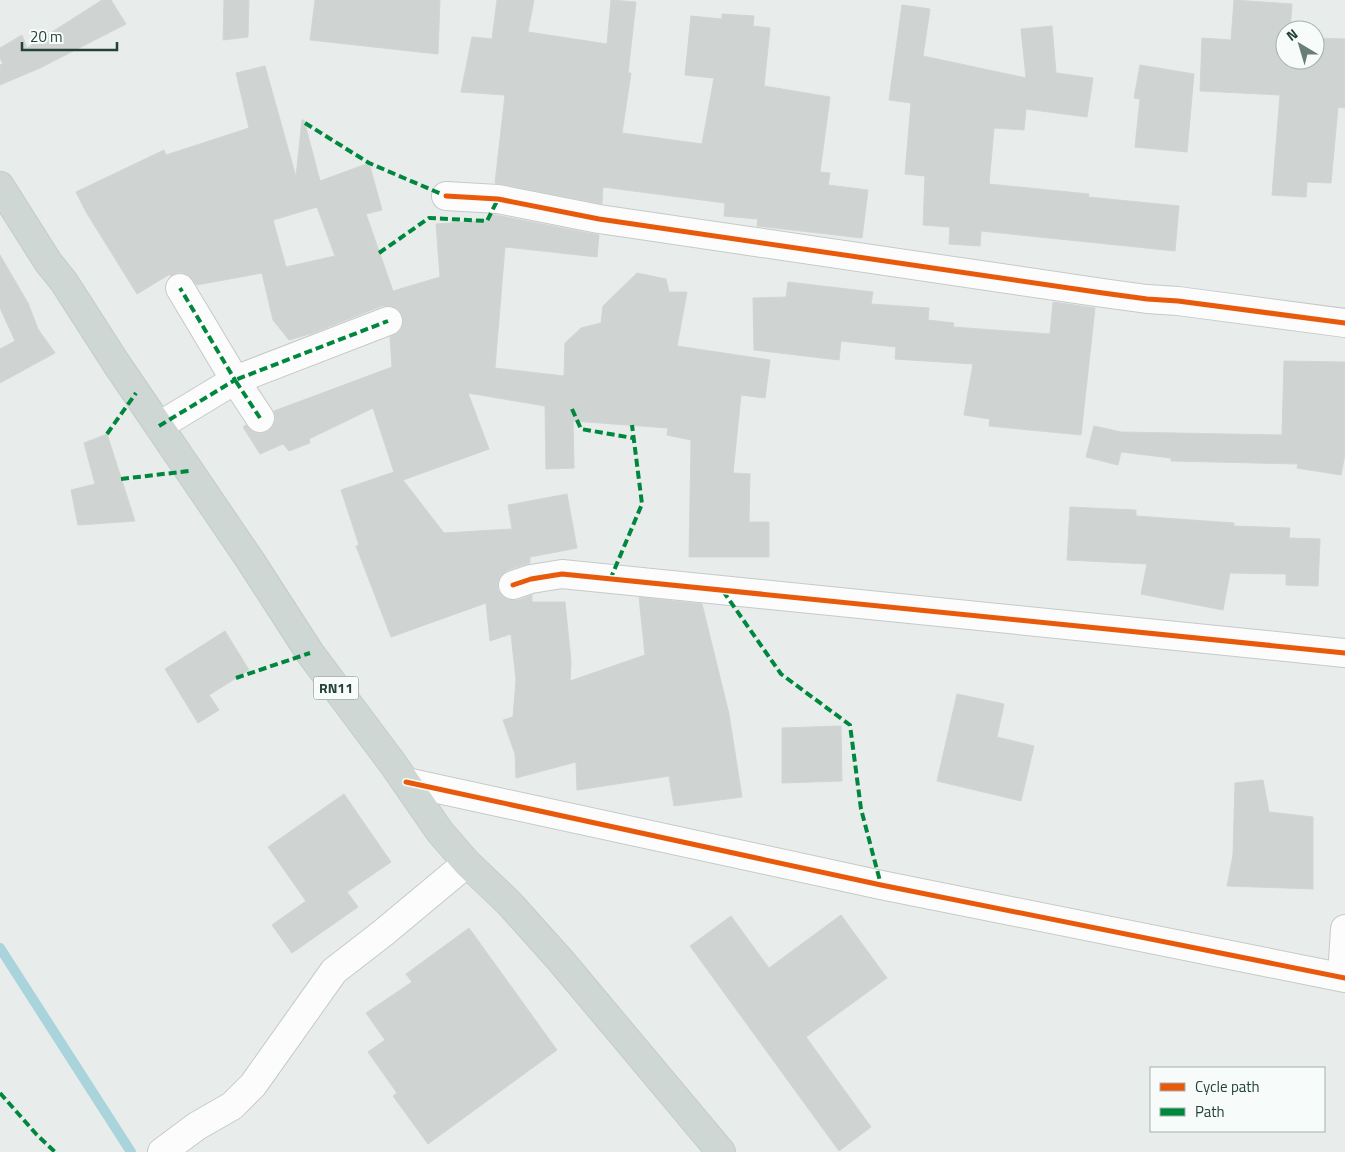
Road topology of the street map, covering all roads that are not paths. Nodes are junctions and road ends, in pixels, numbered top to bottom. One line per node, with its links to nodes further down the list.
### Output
1 (0, 186): 8 (main road, RN11)
2 (446, 196): 5 (street)
3 (180, 288): 6 (street)
4 (388, 321): 6 (street)
5 (1345, 324)
6 (234, 380): 7 (street); 8 (street)
7 (260, 418)
8 (159, 426): 11 (main road, RN11)
9 (513, 585): 10 (street)
10 (1345, 653)
11 (406, 782): 12 (main road, RN11); 14 (street)
12 (467, 863): 15 (street); 16 (main road, RN11)
13 (1345, 929): 14 (street)
14 (1344, 978)
15 (162, 1152)
16 (721, 1152)

